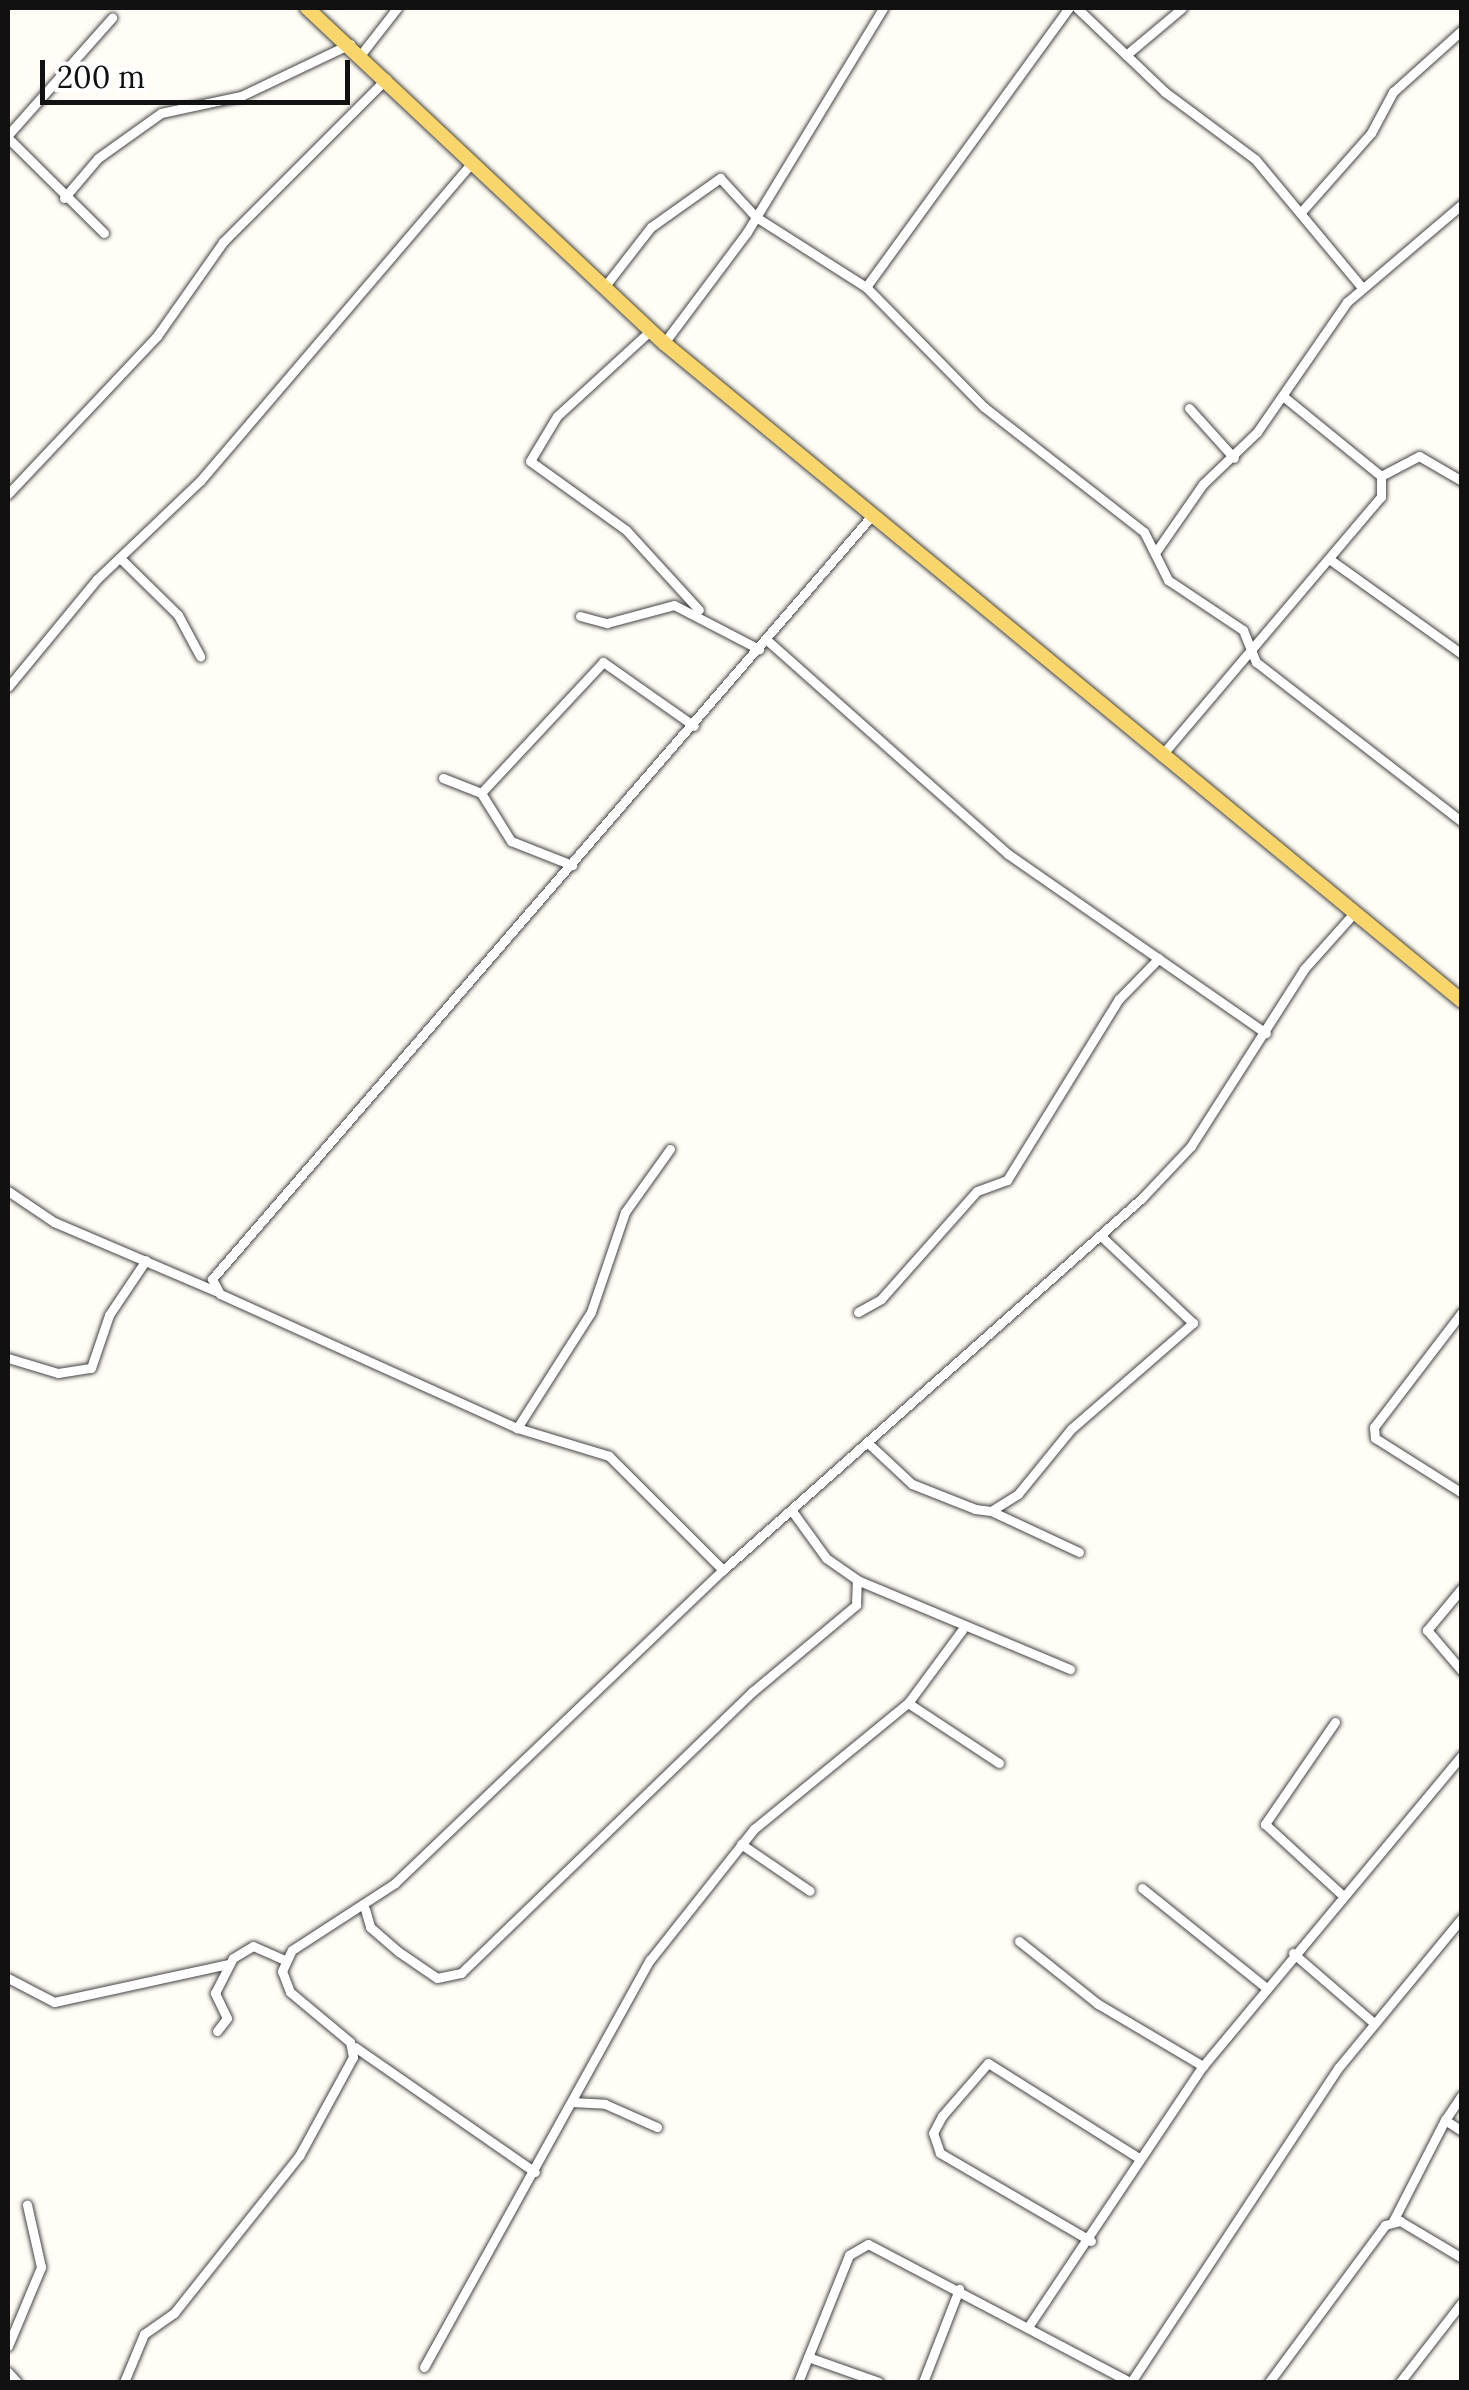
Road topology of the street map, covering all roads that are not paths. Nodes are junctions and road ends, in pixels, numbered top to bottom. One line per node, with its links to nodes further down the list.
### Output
1 (307, 8): 8 (main road)
2 (397, 8): 8 (street)
3 (883, 8): 16 (street)
4 (1073, 8): 9 (street); 20 (street)
5 (1182, 8): 9 (street)
6 (112, 18): 11 (street)
7 (1462, 30): 15 (street)
8 (356, 48): 10 (main road); 13 (street)
9 (1126, 55): 15 (street)
10 (388, 76): 12 (main road); 28 (street)
11 (8, 137): 13 (street)
12 (476, 158): 18 (main road); 31 (street)
13 (64, 198): 17 (street)
14 (1462, 204): 19 (street)
15 (1302, 211): 19 (street)
16 (756, 217): 18 (street); 20 (street); 22 (street)
17 (104, 233)
18 (605, 286): 21 (main road)
19 (1361, 286): 23 (street)
20 (866, 287): 30 (street)
21 (650, 330): 22 (main road); 33 (street)
22 (664, 343): 29 (main road)
23 (1284, 396): 25 (street); 26 (street)
24 (1190, 408): 25 (street)
25 (1234, 458): 30 (street)
26 (1380, 476): 27 (street); 32 (street)
27 (1462, 481)
28 (8, 494)
29 (869, 519): 35 (street); 42 (main road)
30 (1154, 553): 37 (street)
31 (120, 558): 39 (street); 40 (street)
32 (1332, 561): 37 (street); 38 (street)
33 (700, 610): 34 (street); 36 (street)
34 (580, 616)
35 (767, 640): 36 (street); 48 (street)
36 (759, 649): 41 (street)
37 (1252, 649): 42 (street); 45 (street)
38 (1462, 654)
39 (200, 656)
40 (8, 687)
41 (694, 726): 44 (street); 46 (street)
42 (1159, 758): 47 (main road)
43 (443, 778): 44 (street)
44 (480, 794): 46 (street)
45 (1462, 822)
46 (572, 865): 55 (street)
47 (1354, 913): 49 (main road); 50 (street)
48 (1159, 958): 50 (street); 56 (street)
49 (1462, 1001)
50 (1266, 1033): 53 (street)
51 (670, 1150): 59 (street)
52 (8, 1191): 54 (street)
53 (1101, 1236): 60 (street); 63 (street)
54 (146, 1260): 55 (street); 58 (street)
55 (216, 1291): 59 (street)
56 (858, 1312)
57 (1462, 1312): 61 (street)
58 (8, 1358)
59 (518, 1428): 65 (street)
60 (868, 1443): 62 (street); 63 (street)
61 (1462, 1493)
62 (792, 1511): 65 (street); 66 (street)
63 (991, 1511): 64 (street)
64 (1078, 1552)
65 (723, 1570): 79 (street)
66 (858, 1580): 68 (street); 79 (street)
67 (1462, 1588): 70 (street)
68 (962, 1630): 69 (street); 71 (street)
69 (1070, 1669)
70 (1462, 1671)
71 (908, 1703): 74 (street); 75 (street)
72 (1334, 1722): 78 (street)
73 (1462, 1755): 78 (street)
74 (999, 1763)
75 (741, 1844): 77 (street); 92 (street)
76 (1142, 1888): 86 (street)
77 (810, 1891)
78 (1341, 1894): 82 (street)
79 (365, 1909): 83 (street)
80 (1462, 1918): 87 (street)
81 (1019, 1941): 90 (street)
82 (1293, 1953): 86 (street); 87 (street)
83 (284, 1960): 84 (street); 89 (street)
84 (229, 1964): 85 (street); 88 (street)
85 (8, 1978)
86 (1264, 1986): 90 (street)
87 (1375, 2024): 114 (street)
88 (217, 2030)
89 (355, 2048): 97 (street); 110 (street)
90 (1202, 2066): 96 (street)
91 (1462, 2095): 93 (street)
92 (572, 2102): 94 (street); 97 (street)
93 (1445, 2120): 95 (street); 99 (street)
94 (657, 2126)
95 (1462, 2131)
96 (1139, 2158): 100 (street); 100 (street)
97 (535, 2172): 107 (street)
98 (27, 2205): 105 (street)
99 (1393, 2221): 101 (street); 115 (street)
100 (1091, 2241): 104 (street)
101 (1462, 2258)
102 (959, 2289): 104 (street); 106 (street); 113 (street)
103 (1462, 2302): 116 (street)
104 (1030, 2324): 114 (street)
105 (8, 2346)
106 (808, 2357): 111 (street); 112 (street)
107 (424, 2367)
108 (8, 2372): 109 (street)
109 (17, 2382)
110 (124, 2382)
111 (798, 2382)
112 (879, 2382)
113 (923, 2382)
114 (1131, 2382)
115 (1269, 2382)
116 (1400, 2382)

